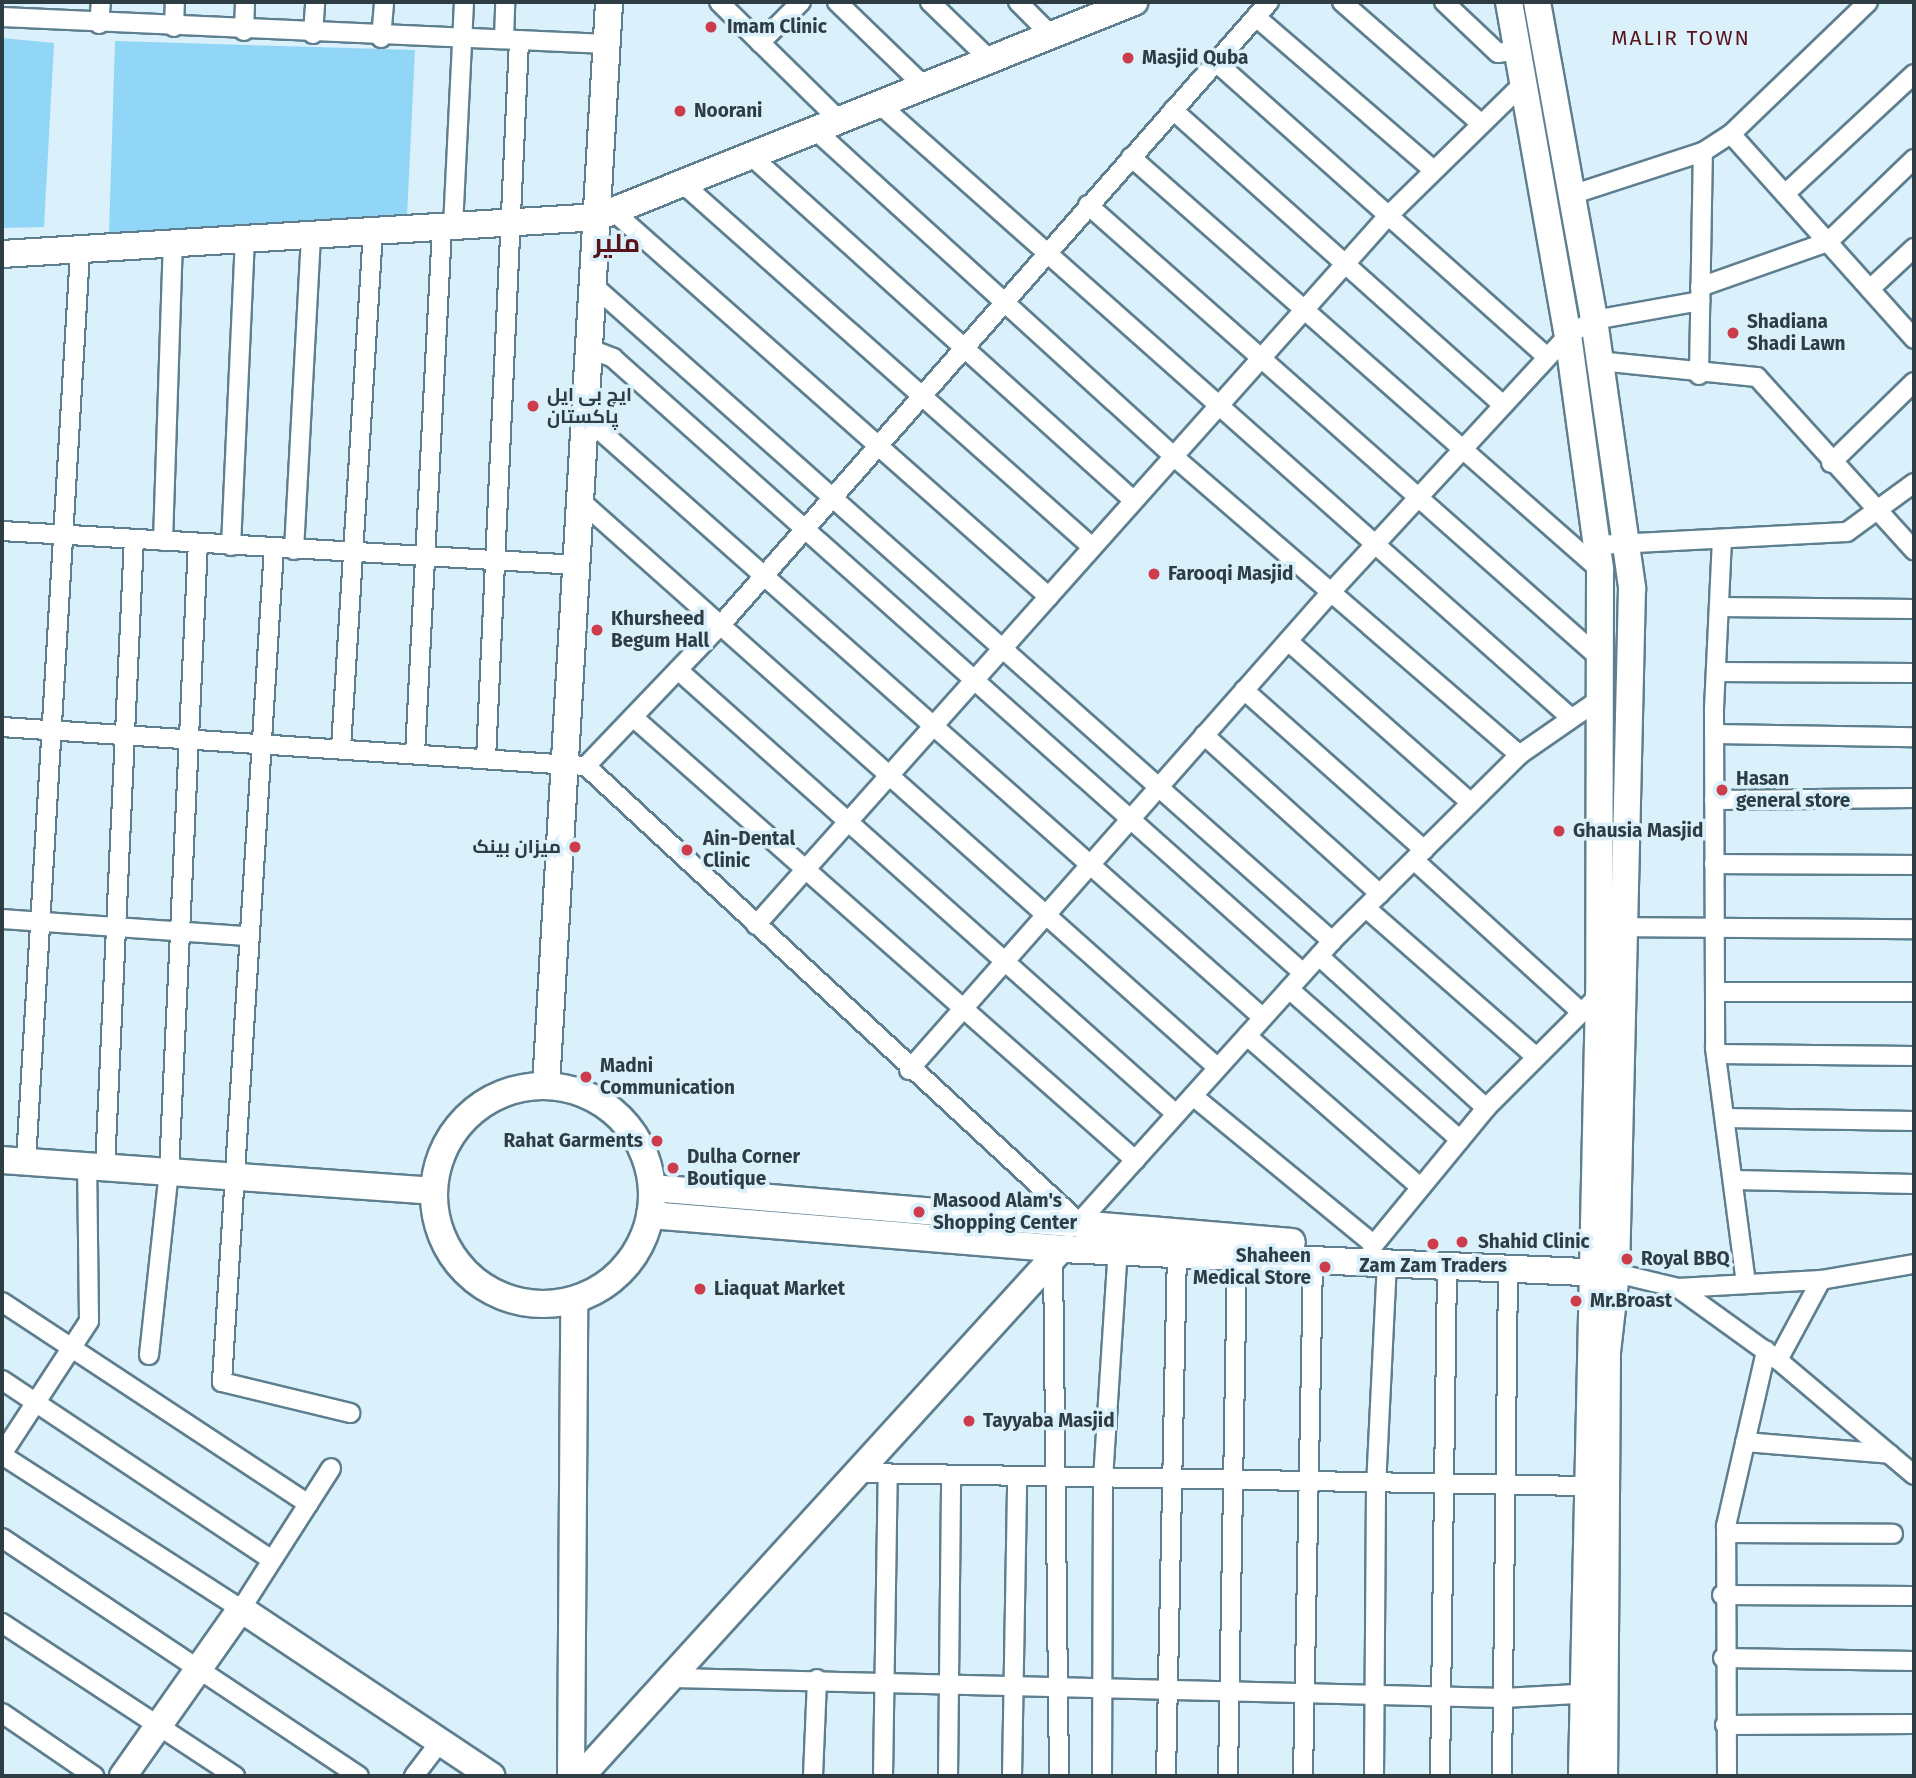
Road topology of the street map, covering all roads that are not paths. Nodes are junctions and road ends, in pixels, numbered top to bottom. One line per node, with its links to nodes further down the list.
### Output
1 (101, 2): 24 (street)
2 (175, 2): 25 (street)
3 (245, 2): 26 (street)
4 (315, 2): 27 (street)
5 (384, 2): 29 (street)
6 (464, 2): 30 (street)
7 (505, 2): 31 (street)
8 (608, 2): 33 (street)
9 (719, 2): 32 (street)
10 (801, 2): 32 (street)
11 (837, 2): 39 (street)
12 (930, 2): 35 (street)
13 (1018, 2): 28 (street)
14 (1269, 2): 22 (street)
15 (1342, 2): 42 (street)
16 (1444, 2): 34 (street)
17 (1509, 2): 34 (street)
18 (1537, 2): 52 (street)
19 (1868, 2): 44 (street)
20 (1121, 4): 28 (street)
21 (39, 11): 23 (street); 24 (street)
22 (1256, 16): 36 (street); 49 (street)
23 (2, 17)
24 (99, 24): 25 (street)
25 (174, 27): 26 (street)
26 (244, 31): 27 (street)
27 (313, 34): 29 (street)
28 (1050, 34): 35 (street)
29 (381, 38): 30 (street)
30 (462, 39): 31 (street); 57 (street)
31 (511, 40): 33 (street); 56 (street)
32 (760, 43): 43 (street)
33 (607, 44): 54 (street)
34 (1517, 50): 38 (street)
35 (988, 58): 39 (street)
36 (1216, 62): 41 (street); 55 (street)
37 (1914, 74): 51 (street)
38 (1525, 82): 42 (street); 74 (street)
39 (922, 84): 40 (street)
40 (877, 102): 43 (street); 64 (street)
41 (1173, 110): 47 (street); 67 (street)
42 (1479, 122): 49 (street)
43 (825, 123): 46 (street); 71 (street)
44 (1731, 134): 45 (street); 51 (street)
45 (1703, 152): 52 (street); 70 (street)
46 (749, 154): 50 (street); 76 (street)
47 (1131, 157): 53 (street); 72 (street)
48 (1914, 159): 61 (street)
49 (1433, 170): 55 (street)
50 (681, 182): 54 (street); 83 (street)
51 (1785, 194): 61 (street)
52 (1568, 196): 73 (street)
53 (1088, 205): 64 (street); 78 (street)
54 (605, 214): 56 (street); 68 (street); 87 (street)
55 (1388, 216): 67 (street); 79 (street)
56 (506, 223): 57 (street); 114 (street)
57 (447, 227): 58 (street); 112 (street)
58 (373, 232): 59 (street); 111 (street)
59 (310, 235): 60 (street); 109 (street)
60 (245, 239): 62 (street); 106 (street)
61 (1828, 242): 69 (street); 70 (street)
62 (173, 244): 65 (street); 102 (street)
63 (1914, 247): 69 (street)
64 (1047, 251): 71 (street); 84 (street)
65 (80, 252): 66 (street); 99 (street)
66 (2, 254)
67 (1345, 264): 72 (street); 85 (street)
68 (594, 286): 77 (street); 93 (street)
69 (1870, 289): 75 (street)
70 (1700, 294): 73 (street); 81 (street)
71 (1003, 301): 76 (street); 89 (street)
72 (1304, 309): 78 (street); 88 (street)
73 (1594, 320): 74 (street); 80 (street)
74 (1568, 335): 79 (street); 113 (street)
75 (1913, 336)
76 (963, 347): 83 (street); 94 (street)
77 (590, 349): 86 (street); 97 (street)
78 (1261, 357): 84 (street); 92 (street)
79 (1547, 358): 85 (street)
80 (1599, 360): 81 (street); 105 (street)
81 (1699, 374): 90 (street)
82 (1914, 382): 90 (street)
83 (922, 396): 87 (street); 107 (street)
84 (1219, 404): 89 (street); 104 (street)
85 (1503, 405): 88 (street)
86 (587, 419): 95 (street); 116 (street)
87 (879, 446): 93 (street); 118 (street)
88 (1463, 449): 92 (street); 113 (street)
89 (1172, 455): 94 (street); 117 (street)
90 (1831, 463): 96 (street)
91 (1914, 483): 96 (street)
92 (1419, 496): 104 (street); 124 (street)
93 (834, 498): 97 (street); 123 (street)
94 (1133, 500): 107 (street)
95 (582, 502): 115 (street); 121 (street)
96 (1876, 516): 100 (street); 110 (street)
97 (806, 529): 116 (street); 128 (street)
98 (2, 531): 99 (street)
99 (62, 535): 101 (street); 135 (street)
100 (1722, 539): 105 (street); 119 (street)
101 (134, 540): 102 (street); 136 (street)
102 (163, 541): 103 (street)
103 (198, 543): 106 (street); 140 (street)
104 (1376, 543): 117 (street); 132 (street)
105 (1628, 544): 113 (street); 167 (street)
106 (231, 545): 108 (street)
107 (1092, 547): 118 (street)
108 (274, 548): 109 (street); 141 (street)
109 (294, 550): 111 (street)
110 (1914, 551)
111 (353, 553): 112 (street); 142 (street)
112 (425, 557): 114 (street); 143 (street)
113 (1598, 557): 124 (street)
114 (493, 560): 115 (street); 145 (street)
115 (578, 565): 146 (street)
116 (763, 577): 121 (street); 134 (street)
117 (1332, 591): 122 (street); 144 (street)
118 (1049, 597): 123 (street)
119 (1719, 607): 120 (street); 126 (street)
120 (1914, 609)
121 (718, 628): 125 (street); 147 (street)
122 (1287, 641): 129 (street); 151 (street)
123 (1004, 648): 128 (street); 148 (street)
124 (1601, 659): 130 (street)
125 (678, 670): 131 (street); 153 (street)
126 (1716, 672): 127 (street); 137 (street)
127 (1914, 673)
128 (975, 681): 134 (street); 152 (street)
129 (1244, 690): 138 (street); 154 (street)
130 (1600, 699): 132 (street); 168 (street)
131 (633, 717): 146 (street); 158 (street)
132 (1571, 718): 144 (street)
133 (2, 727): 135 (street)
134 (933, 728): 147 (street); 156 (street)
135 (52, 729): 136 (street); 163 (street)
136 (125, 734): 140 (street); 166 (street)
137 (1714, 734): 139 (street); 150 (street)
138 (1204, 735): 148 (street); 159 (street)
139 (1914, 737)
140 (189, 738): 141 (street); 170 (street)
141 (260, 743): 142 (street); 171 (street)
142 (341, 748): 143 (street)
143 (415, 754): 145 (street)
144 (1519, 755): 151 (street)
145 (486, 759): 146 (street)
146 (577, 766): 164 (street); 188 (street)
147 (890, 776): 153 (street); 161 (street)
148 (1159, 785): 152 (street); 172 (street)
149 (1914, 798): 150 (street)
150 (1714, 800): 155 (street)
151 (1471, 803): 154 (street)
152 (1130, 818): 156 (street); 175 (street)
153 (848, 824): 158 (street); 174 (street)
154 (1419, 855): 159 (street); 179 (street)
155 (1714, 864): 157 (street); 165 (street)
156 (1088, 865): 161 (street); 181 (street)
157 (1914, 865)
158 (806, 870): 164 (street); 180 (street)
159 (1380, 894): 160 (street)
160 (1366, 908): 172 (street); 185 (street)
161 (1045, 914): 174 (street); 186 (street)
162 (2, 919): 163 (street)
163 (37, 921): 166 (street); 195 (street)
164 (757, 925): 187 (street)
165 (1715, 925): 167 (street); 169 (street); 177 (street)
166 (116, 926): 170 (street); 197 (street)
167 (1625, 927): 168 (street); 213 (street)
168 (1598, 928): 179 (street)
169 (1914, 929)
170 (180, 931): 171 (street); 198 (street)
171 (248, 936): 199 (street)
172 (1332, 941): 173 (street)
173 (1319, 956): 175 (street); 190 (street)
174 (1002, 962): 180 (street); 191 (street)
175 (1303, 973): 176 (street)
176 (1289, 989): 181 (street); 194 (street)
177 (1715, 992): 178 (street); 183 (street)
178 (1914, 992)
179 (1589, 1003): 185 (street); 213 (street)
180 (962, 1008): 187 (street); 196 (street)
181 (1263, 1018): 182 (street)
182 (1247, 1036): 186 (street); 202 (street)
183 (1716, 1054): 184 (street); 192 (street)
184 (1914, 1056)
185 (1535, 1057): 190 (street)
186 (1218, 1068): 189 (street)
187 (909, 1070): 206 (street)
188 (546, 1086): 203 (street); 204 (street)
189 (1193, 1096): 191 (street); 209 (street)
190 (1486, 1108): 194 (street)
191 (1176, 1114): 196 (street)
192 (1725, 1118): 193 (street); 200 (street)
193 (1914, 1121)
194 (1460, 1140): 202 (street)
195 (14, 1160): 197 (street)
196 (1135, 1160): 206 (street)
197 (96, 1166): 198 (street); 221 (street)
198 (169, 1171): 199 (street); 222 (street)
199 (233, 1176): 204 (street); 226 (street)
200 (1734, 1180): 201 (street); 217 (street)
201 (1914, 1184)
202 (1420, 1186): 209 (street)
203 (652, 1188): 205 (street); 206 (street)
204 (433, 1191): 219 (street)
205 (650, 1215): 206 (street); 219 (street)
206 (1073, 1240): 207 (street); 209 (street); 231 (street); 235 (street)
207 (1118, 1250): 208 (street); 236 (street)
208 (1177, 1252): 210 (street); 237 (street)
209 (1377, 1252): 211 (street); 213 (street); 214 (street); 242 (street)
210 (1237, 1257): 211 (street); 238 (street)
211 (1313, 1259): 239 (street)
212 (1914, 1264): 216 (street)
213 (1604, 1265): 215 (street); 218 (street); 241 (street); 267 (street)
214 (1447, 1269): 215 (street); 240 (street)
215 (1508, 1270): 243 (street)
216 (1821, 1280): 217 (street); 223 (street)
217 (1746, 1284): 218 (street)
218 (1678, 1288): 223 (street)
219 (574, 1300): 281 (street)
220 (2, 1302): 221 (street)
221 (71, 1348): 225 (street); 244 (street)
222 (149, 1355)
223 (1772, 1356): 227 (street); 228 (street)
224 (2, 1380): 225 (street)
225 (35, 1403): 229 (street); 248 (street)
226 (350, 1413)
227 (1745, 1442): 228 (street); 245 (street)
228 (1889, 1454): 233 (street)
229 (2, 1455): 251 (street)
230 (331, 1468): 244 (street)
231 (875, 1473): 232 (street); 256 (street); 258 (street)
232 (951, 1475): 234 (street); 259 (street)
233 (1914, 1475)
234 (1017, 1477): 235 (street); 260 (street)
235 (1059, 1478): 236 (street); 261 (street)
236 (1103, 1479): 237 (street); 262 (street)
237 (1168, 1479): 238 (street); 263 (street)
238 (1233, 1480): 239 (street); 264 (street)
239 (1309, 1480): 242 (street); 265 (street)
240 (1442, 1485): 242 (street); 243 (street); 268 (street)
241 (1585, 1486): 243 (street); 267 (street)
242 (1376, 1487): 266 (street)
243 (1504, 1488): 269 (street)
244 (308, 1504): 248 (street)
245 (1726, 1533): 246 (street); 249 (street)
246 (1893, 1534)
247 (2, 1538): 255 (street)
248 (272, 1560): 251 (street)
249 (1721, 1595): 250 (street); 253 (street)
250 (1914, 1596)
251 (241, 1609): 255 (street); 274 (street)
252 (2, 1623): 273 (street)
253 (1723, 1658): 254 (street); 271 (street)
254 (1914, 1661)
255 (195, 1669): 273 (street); 278 (street)
256 (674, 1678): 257 (street); 282 (street)
257 (817, 1679): 258 (street); 283 (street)
258 (884, 1680): 259 (street); 284 (street)
259 (951, 1681): 260 (street); 285 (street)
260 (1015, 1683): 261 (street); 286 (street)
261 (1062, 1684): 262 (street); 287 (street)
262 (1104, 1685): 263 (street); 288 (street)
263 (1166, 1686): 264 (street); 289 (street)
264 (1230, 1688): 265 (street); 290 (street)
265 (1304, 1689): 266 (street); 291 (street)
266 (1376, 1692): 268 (street); 292 (street)
267 (1593, 1693): 269 (street); 295 (street); 296 (street)
268 (1440, 1696): 269 (street); 293 (street)
269 (1504, 1698): 294 (street)
270 (2, 1713): 275 (street)
271 (1725, 1724): 272 (street); 297 (street)
272 (1914, 1724)
273 (160, 1727): 276 (street); 277 (street)
274 (440, 1742): 279 (street); 280 (street)
275 (94, 1776)
276 (123, 1776)
277 (235, 1776)
278 (359, 1776)
279 (414, 1776)
280 (491, 1776)
281 (571, 1776)
282 (581, 1776)
283 (813, 1776)
284 (883, 1776)
285 (948, 1776)
286 (1012, 1776)
287 (1059, 1776)
288 (1102, 1776)
289 (1166, 1776)
290 (1228, 1776)
291 (1303, 1776)
292 (1374, 1776)
293 (1440, 1776)
294 (1502, 1776)
295 (1582, 1776)
296 (1604, 1776)
297 (1727, 1776)

